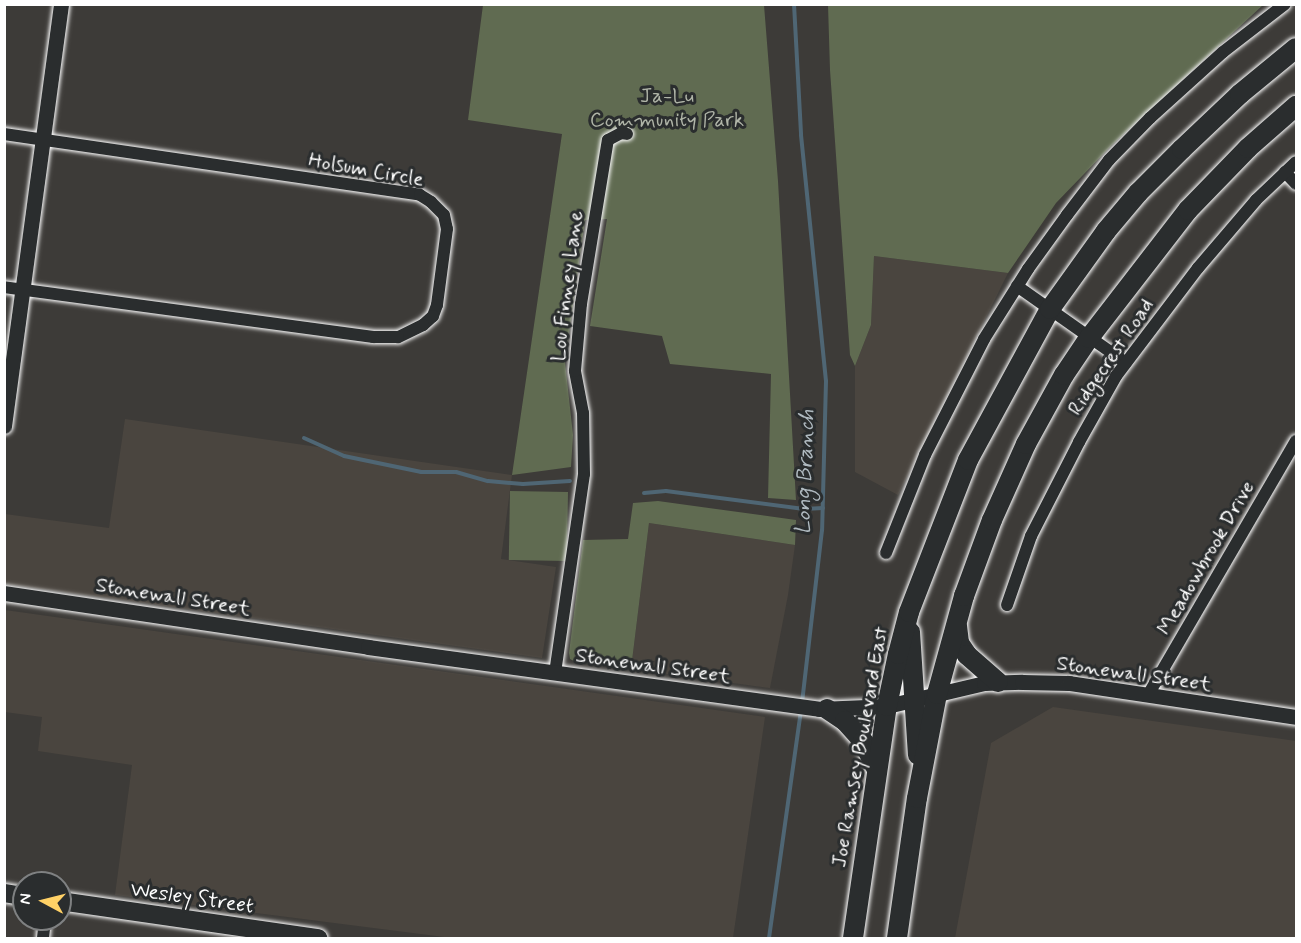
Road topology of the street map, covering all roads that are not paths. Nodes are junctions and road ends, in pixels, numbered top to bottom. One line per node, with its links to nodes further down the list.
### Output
1 (61, 4): 7 (street)
2 (1285, 4): 11 (street)
3 (1296, 48): 14 (highway, Joe Ramsey Boulevard East)
4 (1296, 106): 15 (highway)
5 (4, 134): 7 (street, Holsum Circle)
6 (627, 134): 24 (street, Lou Finney Lane)
7 (43, 140): 13 (street); 13 (street, Holsum Circle)
8 (1296, 162): 9 (street, Ridgecrest Road)
9 (1285, 172): 10 (street); 16 (street, Ridgecrest Road)
10 (1296, 184)
11 (1017, 286): 14 (street); 19 (street)
12 (4, 287): 13 (street, Holsum Circle)
13 (23, 290): 17 (street)
14 (1050, 309): 15 (street); 22 (highway, Joe Ramsey Boulevard East)
15 (1089, 338): 16 (street); 23 (highway)
16 (1126, 363): 21 (street, Ridgecrest Road)
17 (4, 426)
18 (1296, 441): 27 (street, Meadowbrook Drive)
19 (886, 553)
20 (4, 593): 24 (street, Stonewall Street)
21 (1007, 605)
22 (909, 612): 28 (highway); 29 (highway, Joe Ramsey Boulevard East)
23 (957, 623): 25 (highway); 26 (highway)
24 (555, 673): 30 (street, Stonewall Street)
25 (998, 682): 26 (street, Stonewall Street); 27 (street, Stonewall Street)
26 (937, 694): 28 (street, Stonewall Street); 33 (highway)
27 (1148, 695): 31 (street, Stonewall Street)
28 (913, 700): 29 (street, Stonewall Street); 33 (highway)
29 (887, 706): 30 (street, Stonewall Street); 32 (highway, Joe Ramsey Boulevard East)
30 (823, 709): 32 (highway)
31 (1296, 717)
32 (877, 770): 35 (highway, Joe Ramsey Boulevard East)
33 (921, 776): 37 (highway)
34 (72, 903): 36 (main road, Wesley Street)
35 (852, 933)
36 (246, 934): 38 (main road, Wesley Street)
37 (897, 938)
38 (318, 939)

